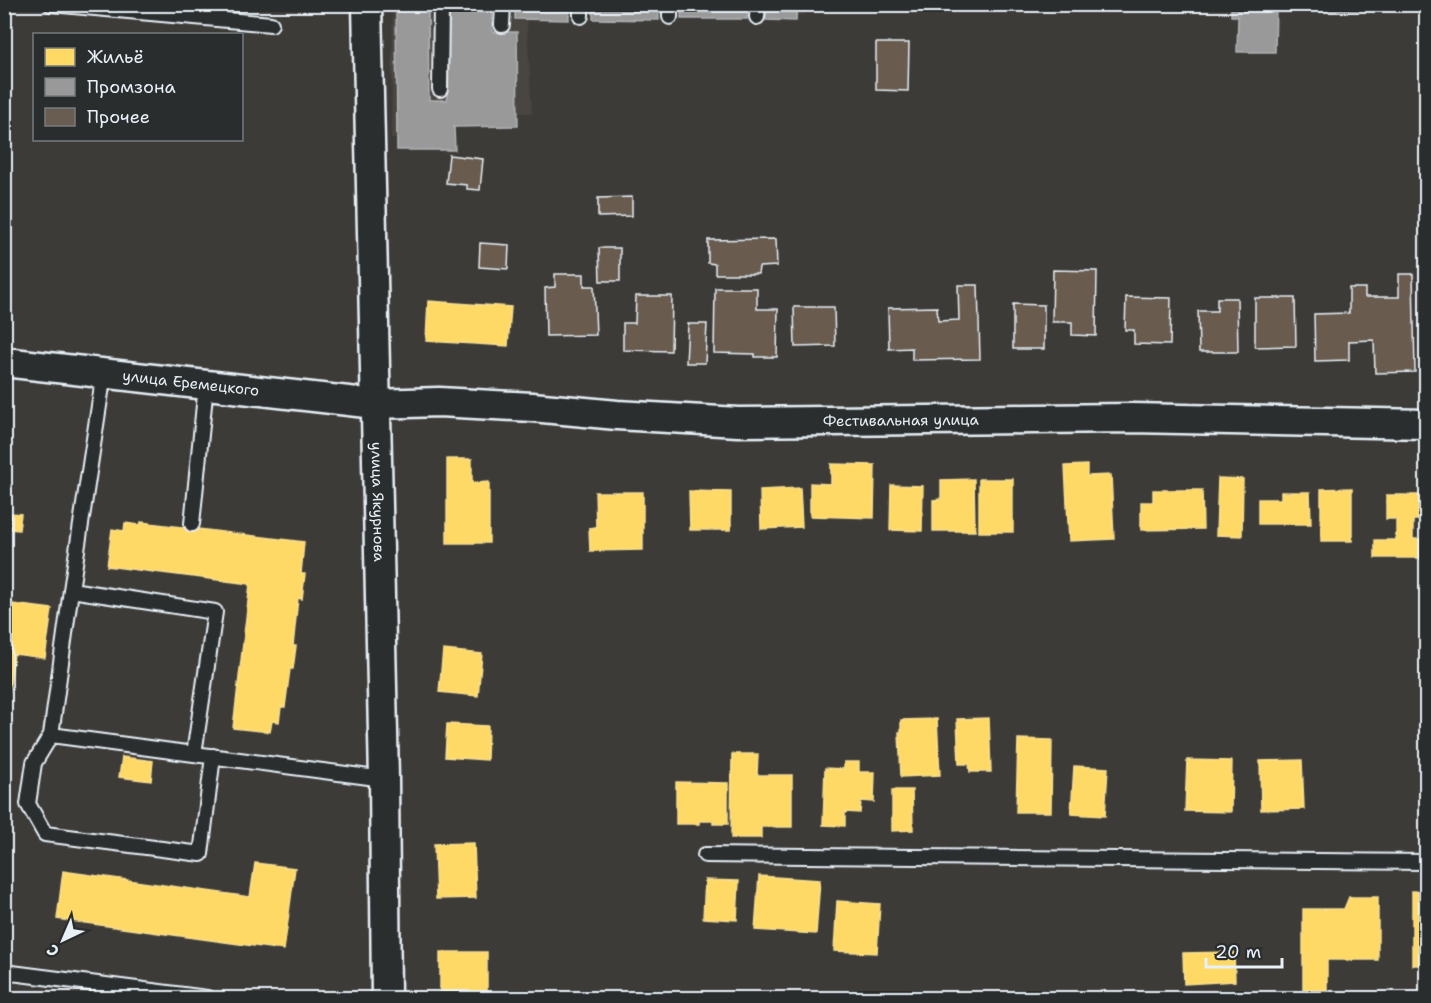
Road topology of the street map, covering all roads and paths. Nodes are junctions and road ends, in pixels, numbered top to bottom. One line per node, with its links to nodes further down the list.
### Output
1 (51, 4): 5 (lane)
2 (367, 4): 11 (street, улица Якурнова)
3 (441, 4): 7 (lane)
4 (503, 4): 6 (lane)
5 (271, 24)
6 (502, 25)
7 (440, 88)
8 (4, 362): 9 (street, улица Еремецкого)
9 (104, 373): 10 (street, улица Еремецкого); 14 (lane)
10 (206, 385): 11 (street, улица Еремецкого); 13 (lane)
11 (375, 404): 12 (street, Фестивальная улица); 18 (street, улица Якурнова)
12 (1426, 424)
13 (192, 524)
14 (71, 590): 15 (lane); 16 (lane)
15 (51, 735): 16 (lane); 17 (lane)
16 (195, 754): 17 (lane)
17 (213, 756): 18 (lane)
18 (384, 779): 23 (street, улица Якурнова)
19 (705, 855): 20 (lane)
20 (1426, 862)
21 (4, 972): 22 (lane)
22 (207, 999)
23 (386, 999)

